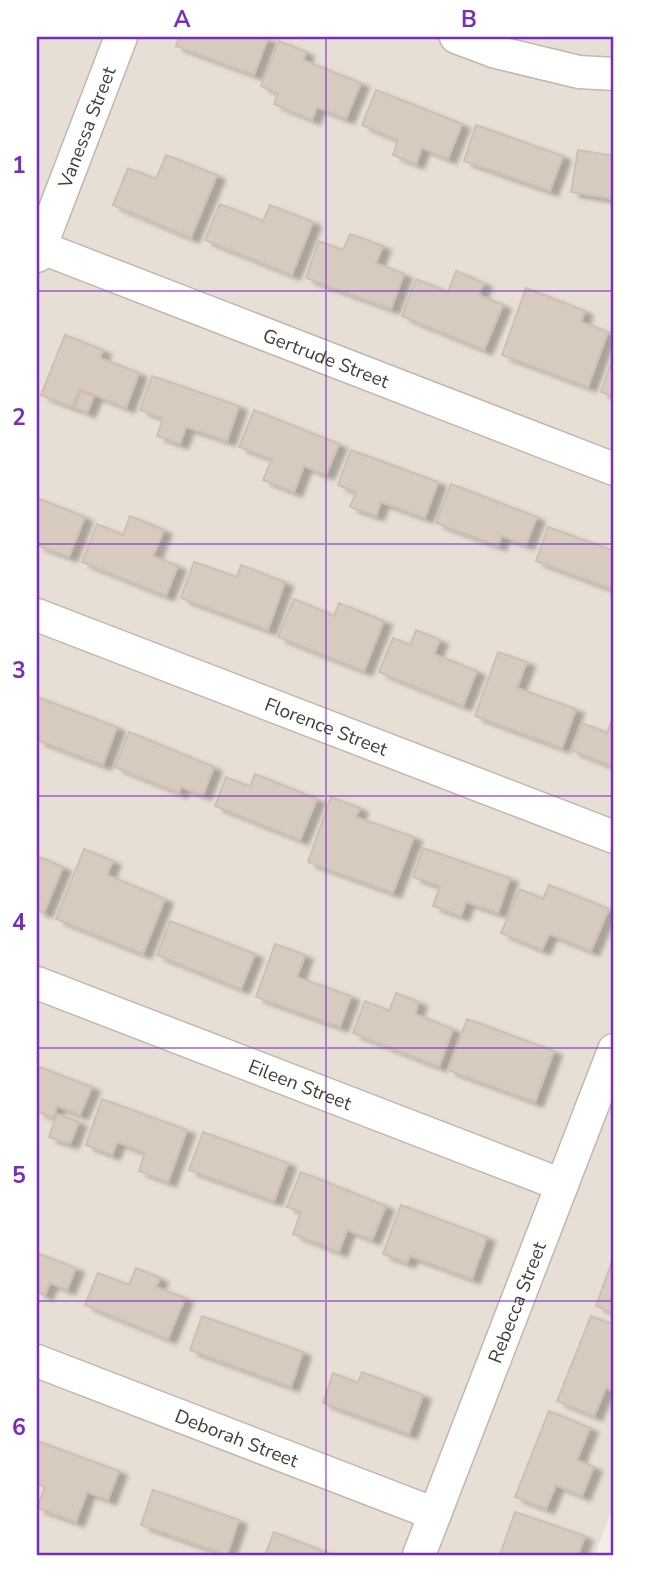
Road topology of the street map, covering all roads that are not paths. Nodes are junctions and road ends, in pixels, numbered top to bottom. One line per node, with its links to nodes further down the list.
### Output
1 (121, 37): 4 (street, Vanessa Street)
2 (456, 37): 3 (street)
3 (614, 74)
4 (38, 250): 5 (street, Gertrude Street)
5 (614, 469)
6 (37, 615): 7 (street, Florence Street)
7 (614, 837)
8 (37, 983): 10 (street, Eileen Street)
9 (614, 1050): 10 (street, Rebecca Street)
10 (562, 1185): 12 (street, Rebecca Street)
11 (37, 1361): 12 (street, Deborah Street)
12 (435, 1514): 13 (street, Rebecca Street)
13 (419, 1555)

